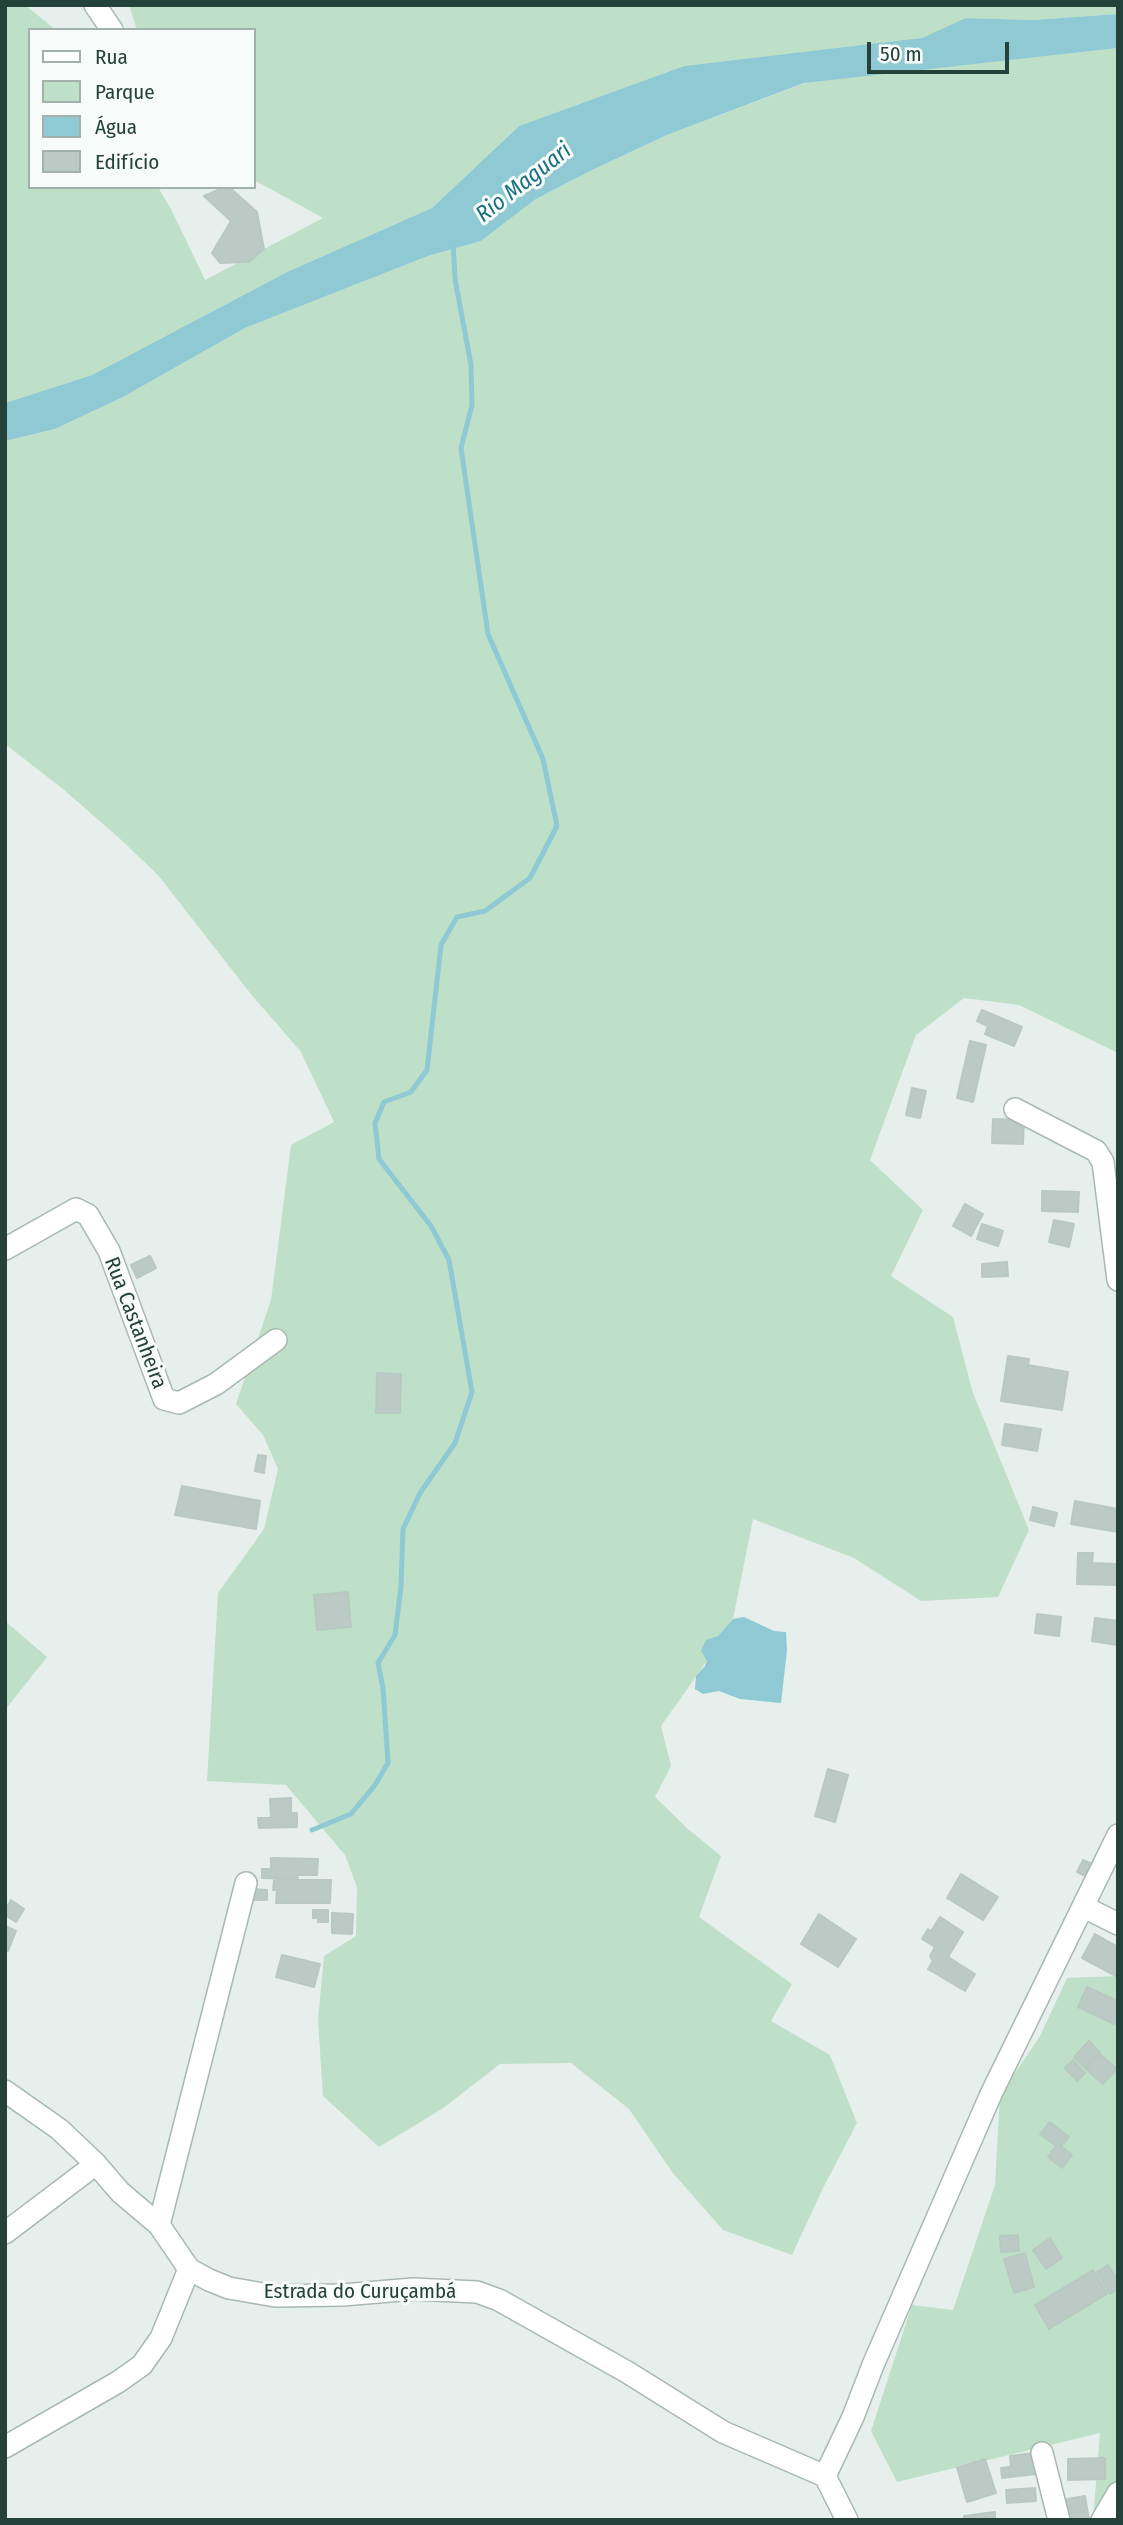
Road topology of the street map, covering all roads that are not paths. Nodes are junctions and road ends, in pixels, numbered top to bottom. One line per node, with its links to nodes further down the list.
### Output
1 (95, 5): 2 (street)
2 (111, 28)
3 (1015, 1109): 5 (street)
4 (5, 1249): 6 (street, Rua Castanheira)
5 (1118, 1280)
6 (276, 1340)
7 (1118, 1835): 9 (street)
8 (246, 1883): 13 (street)
9 (1084, 1907): 10 (street); 18 (street)
10 (1118, 1924)
11 (5, 2091): 12 (street)
12 (96, 2164): 13 (street); 14 (street)
13 (159, 2224): 15 (street)
14 (5, 2234)
15 (189, 2269): 16 (street); 18 (street, Estrada do Curuçambá)
16 (5, 2447)
17 (1042, 2453): 21 (street)
18 (825, 2476): 20 (street)
19 (1118, 2493): 22 (street)
20 (847, 2520)
21 (1059, 2520)
22 (1102, 2520)

